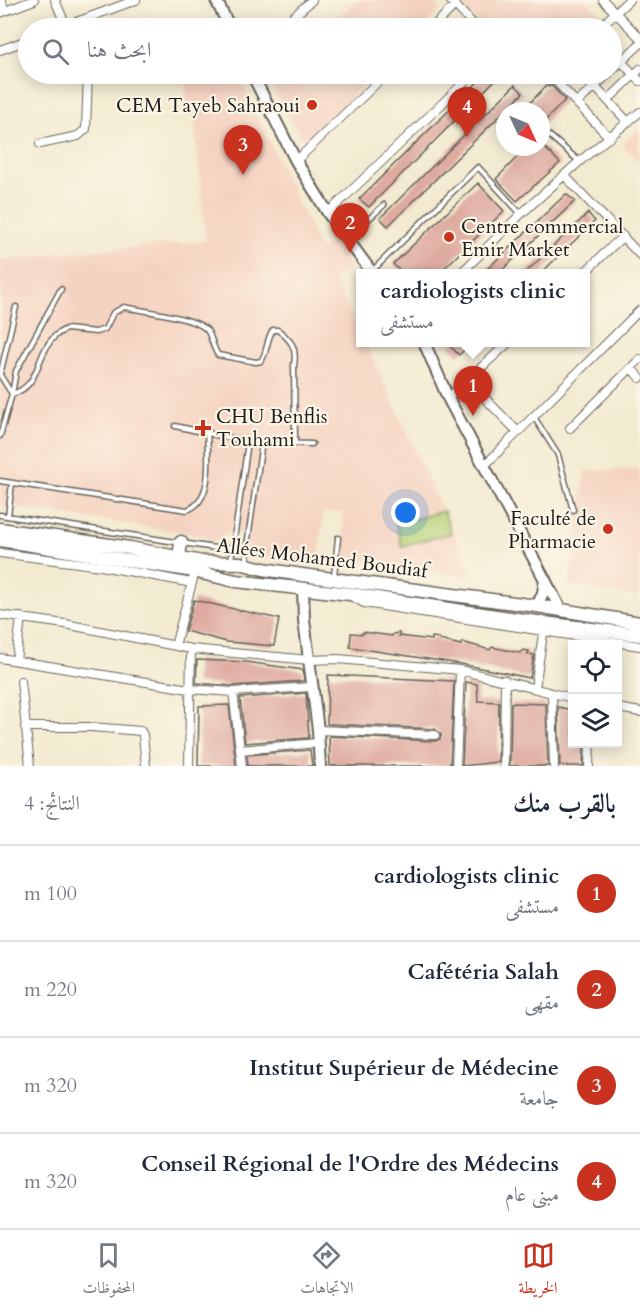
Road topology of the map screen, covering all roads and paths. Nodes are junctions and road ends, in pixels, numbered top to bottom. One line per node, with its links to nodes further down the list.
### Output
1 (1, 0): 10 (street)
2 (34, 0): 10 (street)
3 (55, 0): 12 (street)
4 (136, 0): 13 (street)
5 (216, 0): 14 (street)
6 (312, 0): 15 (street)
7 (603, 0): 11 (street)
8 (629, 0): 11 (street)
9 (453, 3): 16 (street); 17 (street)
10 (2, 12)
11 (616, 13): 18 (street); 19 (street)
12 (60, 18)
13 (96, 18)
14 (225, 18)
15 (292, 18)
16 (440, 18)
17 (467, 18)
18 (610, 18)
19 (621, 18)
20 (622, 19): 21 (street)
21 (640, 38)
22 (18, 44): 24 (street)
23 (640, 44): 25 (street)
24 (0, 50)
25 (622, 61)
26 (622, 63): 27 (street)
27 (637, 72): 28 (street); 35 (street)
28 (640, 81)
29 (88, 84): 41 (street)
30 (257, 84): 42 (street)
31 (376, 84): 42 (street)
32 (463, 84): 46 (street)
33 (559, 84): 36 (street)
34 (595, 86): 35 (street); 36 (street)
35 (608, 100): 38 (street)
36 (577, 103): 40 (street)
37 (640, 112): 38 (street)
38 (628, 122): 40 (street)
39 (550, 136): 43 (lane)
40 (610, 138): 43 (street)
41 (40, 144)
42 (296, 161): 46 (street)
43 (580, 161): 44 (street)
44 (564, 175): 47 (street); 48 (street)
45 (384, 205): 49 (lane)
46 (328, 213): 49 (street)
47 (521, 214): 52 (lane); 53 (street)
48 (623, 236): 50 (street); 54 (street)
49 (346, 240): 51 (street)
50 (640, 255)
51 (370, 269)
52 (376, 269)
53 (464, 269)
54 (587, 269)
55 (61, 290): 65 (lane)
56 (16, 307): 61 (lane)
57 (640, 310): 67 (street)
58 (426, 347): 66 (street)
59 (504, 347): 64 (street)
60 (640, 359): 62 (street)
61 (1, 367): 65 (lane)
62 (631, 368): 63 (street); 69 (street)
63 (640, 378)
64 (468, 381): 66 (street); 71 (street)
65 (12, 394): 72 (lane); 75 (lane)
66 (448, 398): 77 (street)
67 (534, 417): 71 (street); 80 (lane)
68 (175, 426): 70 (lane)
69 (570, 428)
70 (207, 432): 74 (lane); 79 (lane)
71 (518, 432): 77 (street)
72 (0, 436)
73 (262, 441): 74 (lane); 75 (lane); 88 (lane)
74 (248, 442): 87 (lane)
75 (295, 443): 76 (lane)
76 (312, 444)
77 (485, 465): 96 (street)
78 (0, 482): 79 (lane)
79 (12, 483): 82 (lane)
80 (573, 510)
81 (0, 515): 82 (lane)
82 (8, 516): 86 (lane)
83 (0, 530): 90 (main road, Allées Mohamed Boudiaf)
84 (338, 538): 95 (lane)
85 (0, 540): 93 (main road, Allées Mohamed Boudiaf)
86 (181, 542): 87 (lane); 90 (main road)
87 (234, 546): 88 (lane); 91 (lane)
88 (247, 546): 92 (lane)
89 (0, 553): 93 (street)
90 (179, 557): 91 (main road, Allées Mohamed Boudiaf)
91 (230, 562): 92 (main road, Allées Mohamed Boudiaf); 94 (main road)
92 (247, 564): 95 (main road, Allées Mohamed Boudiaf); 97 (main road)
93 (194, 577): 94 (main road, Allées Mohamed Boudiaf); 106 (street)
94 (226, 578): 97 (main road, Allées Mohamed Boudiaf)
95 (334, 579): 99 (main road, Allées Mohamed Boudiaf)
96 (545, 579): 99 (street); 100 (street)
97 (246, 582): 98 (main road, Allées Mohamed Boudiaf)
98 (303, 588): 104 (main road, Allées Mohamed Boudiaf); 111 (street)
99 (537, 606): 100 (main road, Allées Mohamed Boudiaf)
100 (561, 610): 103 (main road, Allées Mohamed Boudiaf)
101 (0, 615): 102 (street)
102 (21, 617): 106 (street); 110 (street)
103 (640, 623)
104 (544, 627): 105 (main road, Allées Mohamed Boudiaf); 107 (street); 116 (street)
105 (640, 635)
106 (175, 646): 108 (street)
107 (640, 646)
108 (190, 649): 111 (street); 117 (street)
109 (0, 658): 110 (street)
110 (16, 660): 117 (street)
111 (310, 660): 112 (street); 115 (street)
112 (460, 670): 113 (street); 134 (street)
113 (505, 680): 116 (street); 135 (street)
114 (21, 681): 123 (street)
115 (312, 687): 118 (street); 124 (street)
116 (535, 688): 119 (street)
117 (189, 689): 118 (street); 131 (street)
118 (233, 692): 128 (street)
119 (552, 693): 120 (street); 136 (street)
120 (568, 697)
121 (622, 709): 122 (street)
122 (640, 712)
123 (25, 727): 129 (street); 130 (street)
124 (318, 730): 125 (street); 126 (street)
125 (435, 735)
126 (317, 743): 128 (street); 133 (street)
127 (590, 748): 137 (street)
128 (240, 750): 132 (street)
129 (30, 766)
130 (146, 766)
131 (189, 766)
132 (242, 766)
133 (320, 766)
134 (456, 766)
135 (504, 766)
136 (554, 766)
137 (589, 766)

